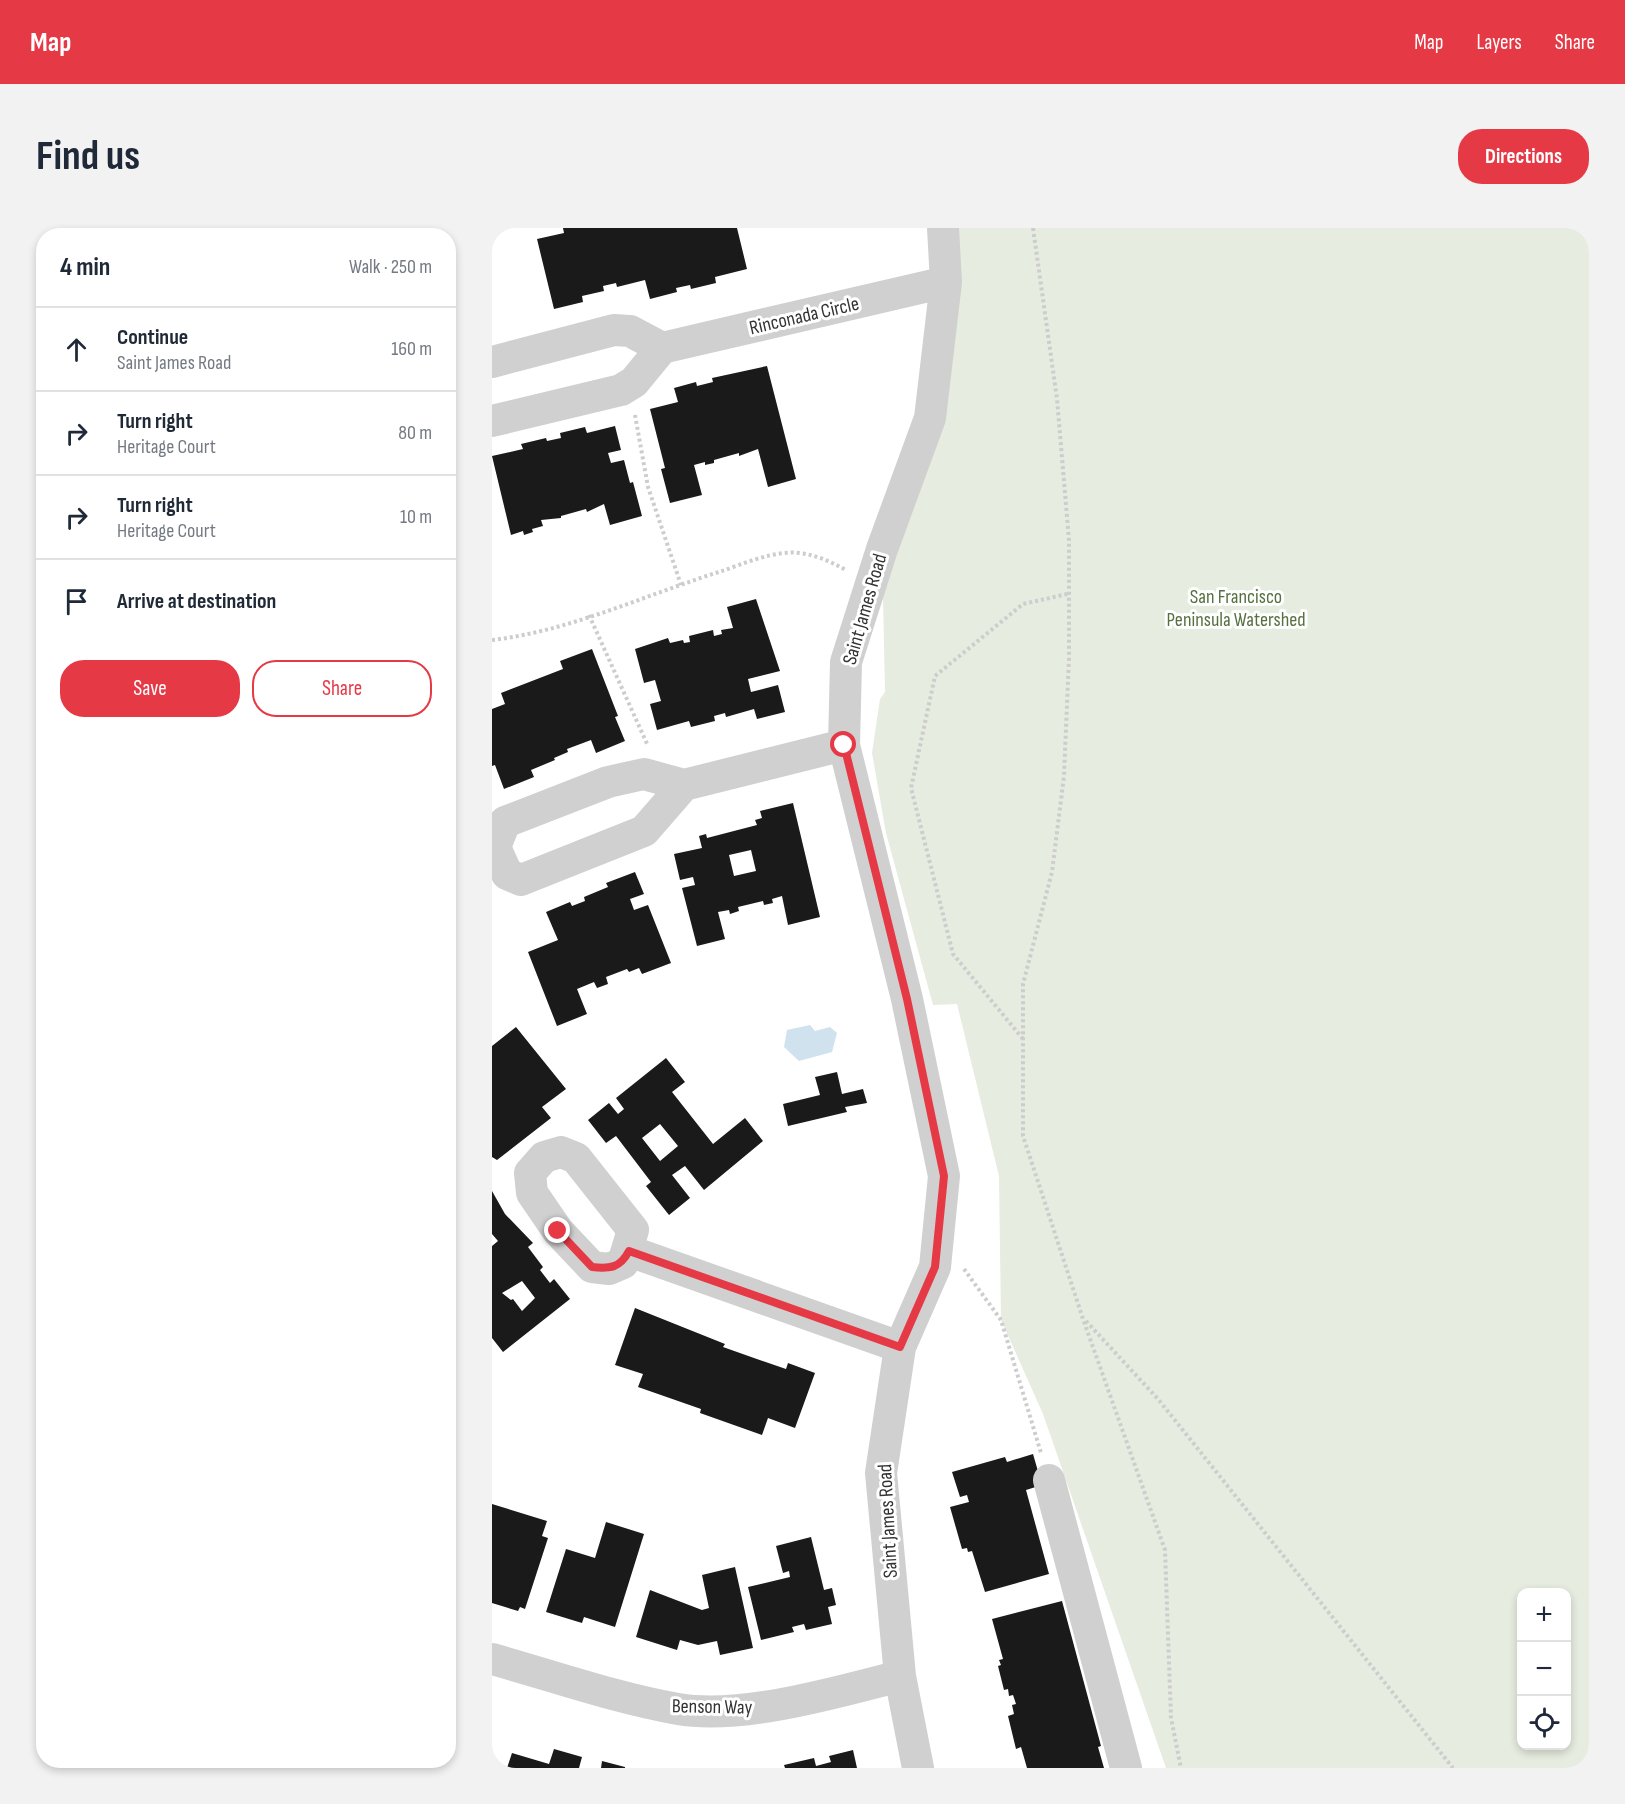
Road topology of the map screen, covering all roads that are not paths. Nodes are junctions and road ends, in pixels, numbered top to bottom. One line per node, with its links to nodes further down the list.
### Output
1 (943, 228): 2 (street, Saint James Road)
2 (946, 282): 3 (street, Rinconada Circle); 6 (street, Saint James Road)
3 (662, 348): 4 (street); 5 (street)
4 (492, 362)
5 (492, 420)
6 (844, 745): 7 (street); 9 (street, Saint James Road)
7 (672, 782): 7 (street)
8 (629, 1251): 9 (street)
9 (900, 1347): 12 (street, Saint James Road)
10 (1049, 1480): 14 (street)
11 (492, 1659): 12 (street, Benson Way)
12 (900, 1676): 13 (street, Saint James Road)
13 (918, 1768)
14 (1126, 1768)

